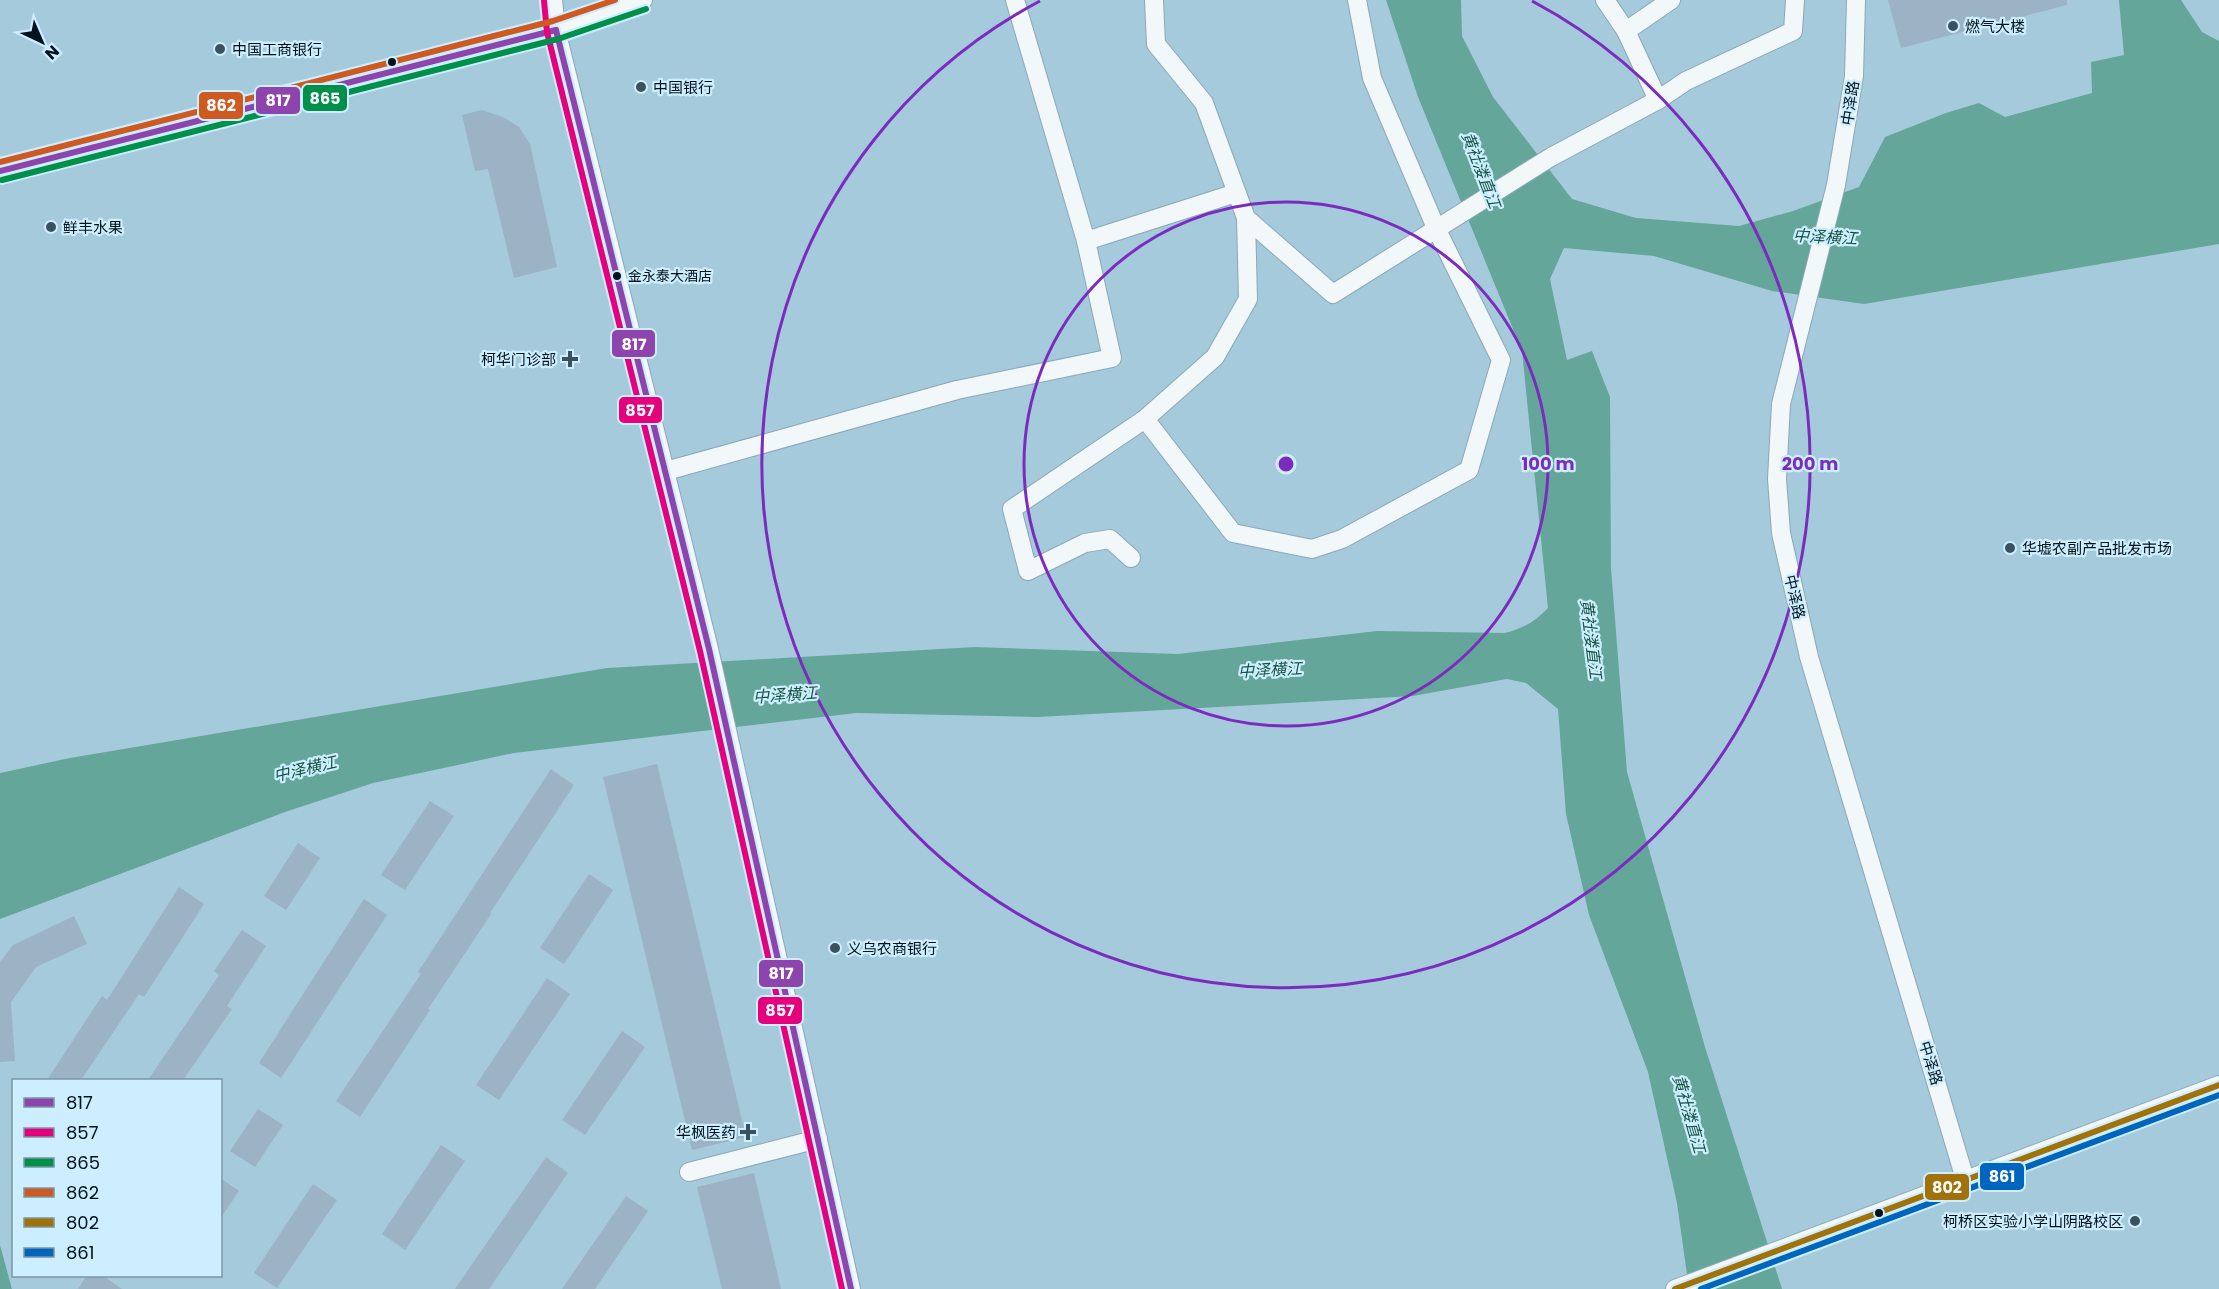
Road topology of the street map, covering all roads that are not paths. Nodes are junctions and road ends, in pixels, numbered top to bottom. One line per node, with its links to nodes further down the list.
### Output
1 (553, 0): 10 (street)
2 (643, 0): 10 (street)
3 (1015, 0): 17 (street)
4 (1154, 0): 14 (street)
5 (1357, 0): 16 (street)
6 (1605, 0): 11 (street)
7 (1671, 0): 11 (street)
8 (1795, 0): 12 (street)
9 (1856, 0): 24 (street, 中泽路)
10 (556, 30): 13 (street); 19 (street)
11 (1626, 31): 12 (street)
12 (1658, 100): 16 (street)
13 (0, 171)
14 (1236, 193): 15 (street); 17 (street)
15 (1246, 218): 16 (street); 18 (street)
16 (1436, 228): 18 (street)
17 (1086, 241): 19 (street)
18 (1145, 419): 20 (street)
19 (666, 471): 22 (street)
20 (1131, 558)
21 (2219, 1085): 24 (street)
22 (818, 1139): 23 (street); 25 (street)
23 (689, 1172)
24 (1965, 1179): 26 (street)
25 (851, 1289)
26 (1675, 1289)

